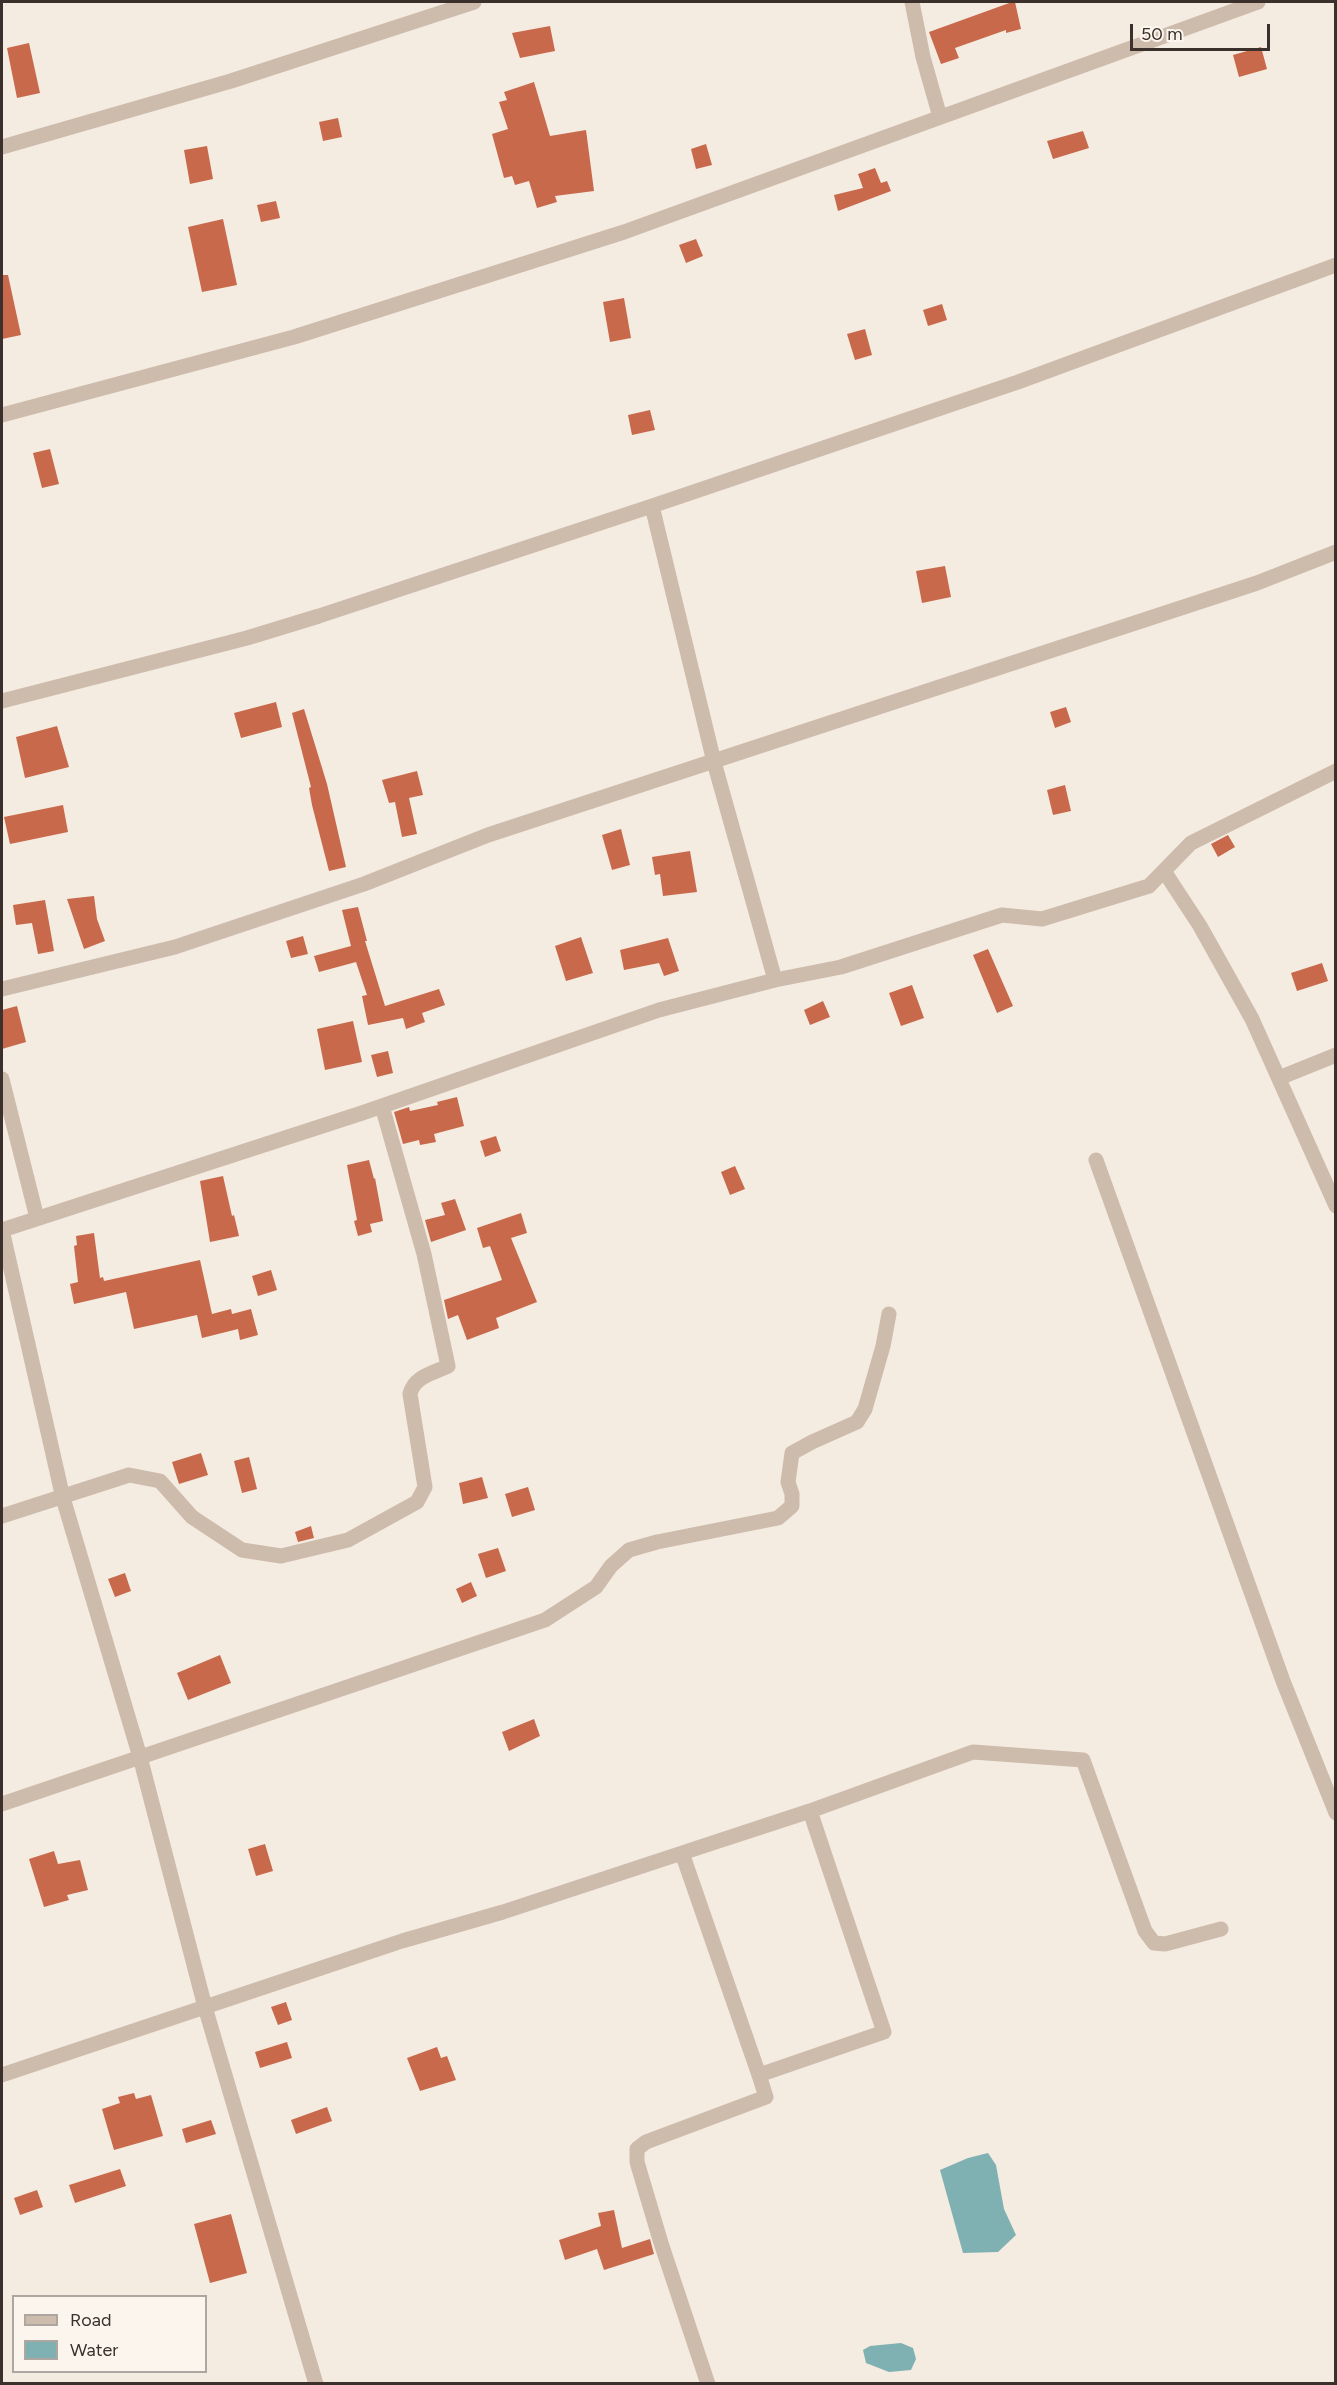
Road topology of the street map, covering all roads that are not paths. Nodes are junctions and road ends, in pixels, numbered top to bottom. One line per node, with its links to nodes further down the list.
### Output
1 (474, 2): 5 (street)
2 (912, 2): 4 (street)
3 (1258, 2): 4 (street)
4 (940, 117): 7 (street)
5 (2, 147)
6 (1335, 265): 8 (street)
7 (2, 416)
8 (652, 506): 10 (street); 11 (street)
9 (1335, 552): 11 (street)
10 (2, 701)
11 (714, 762): 14 (street); 15 (street)
12 (1335, 771): 13 (street)
13 (1164, 871): 14 (street); 17 (street)
14 (775, 980): 19 (street)
15 (2, 989)
16 (1335, 1055): 17 (street)
17 (1279, 1078): 21 (street)
18 (2, 1079): 22 (street)
19 (382, 1106): 22 (street); 25 (street)
20 (1096, 1160): 30 (street)
21 (1335, 1206)
22 (38, 1218): 23 (street)
23 (2, 1230): 25 (street)
24 (889, 1314): 27 (street)
25 (63, 1498): 26 (street); 27 (street)
26 (2, 1516)
27 (140, 1756): 28 (street); 33 (street)
28 (2, 1804)
29 (810, 1811): 31 (street); 32 (street); 35 (street)
30 (1335, 1813)
31 (682, 1853): 33 (street); 35 (street)
32 (1221, 1929)
33 (205, 2007): 34 (street); 36 (street)
34 (2, 2075)
35 (759, 2075): 37 (street)
36 (316, 2384)
37 (708, 2384)

